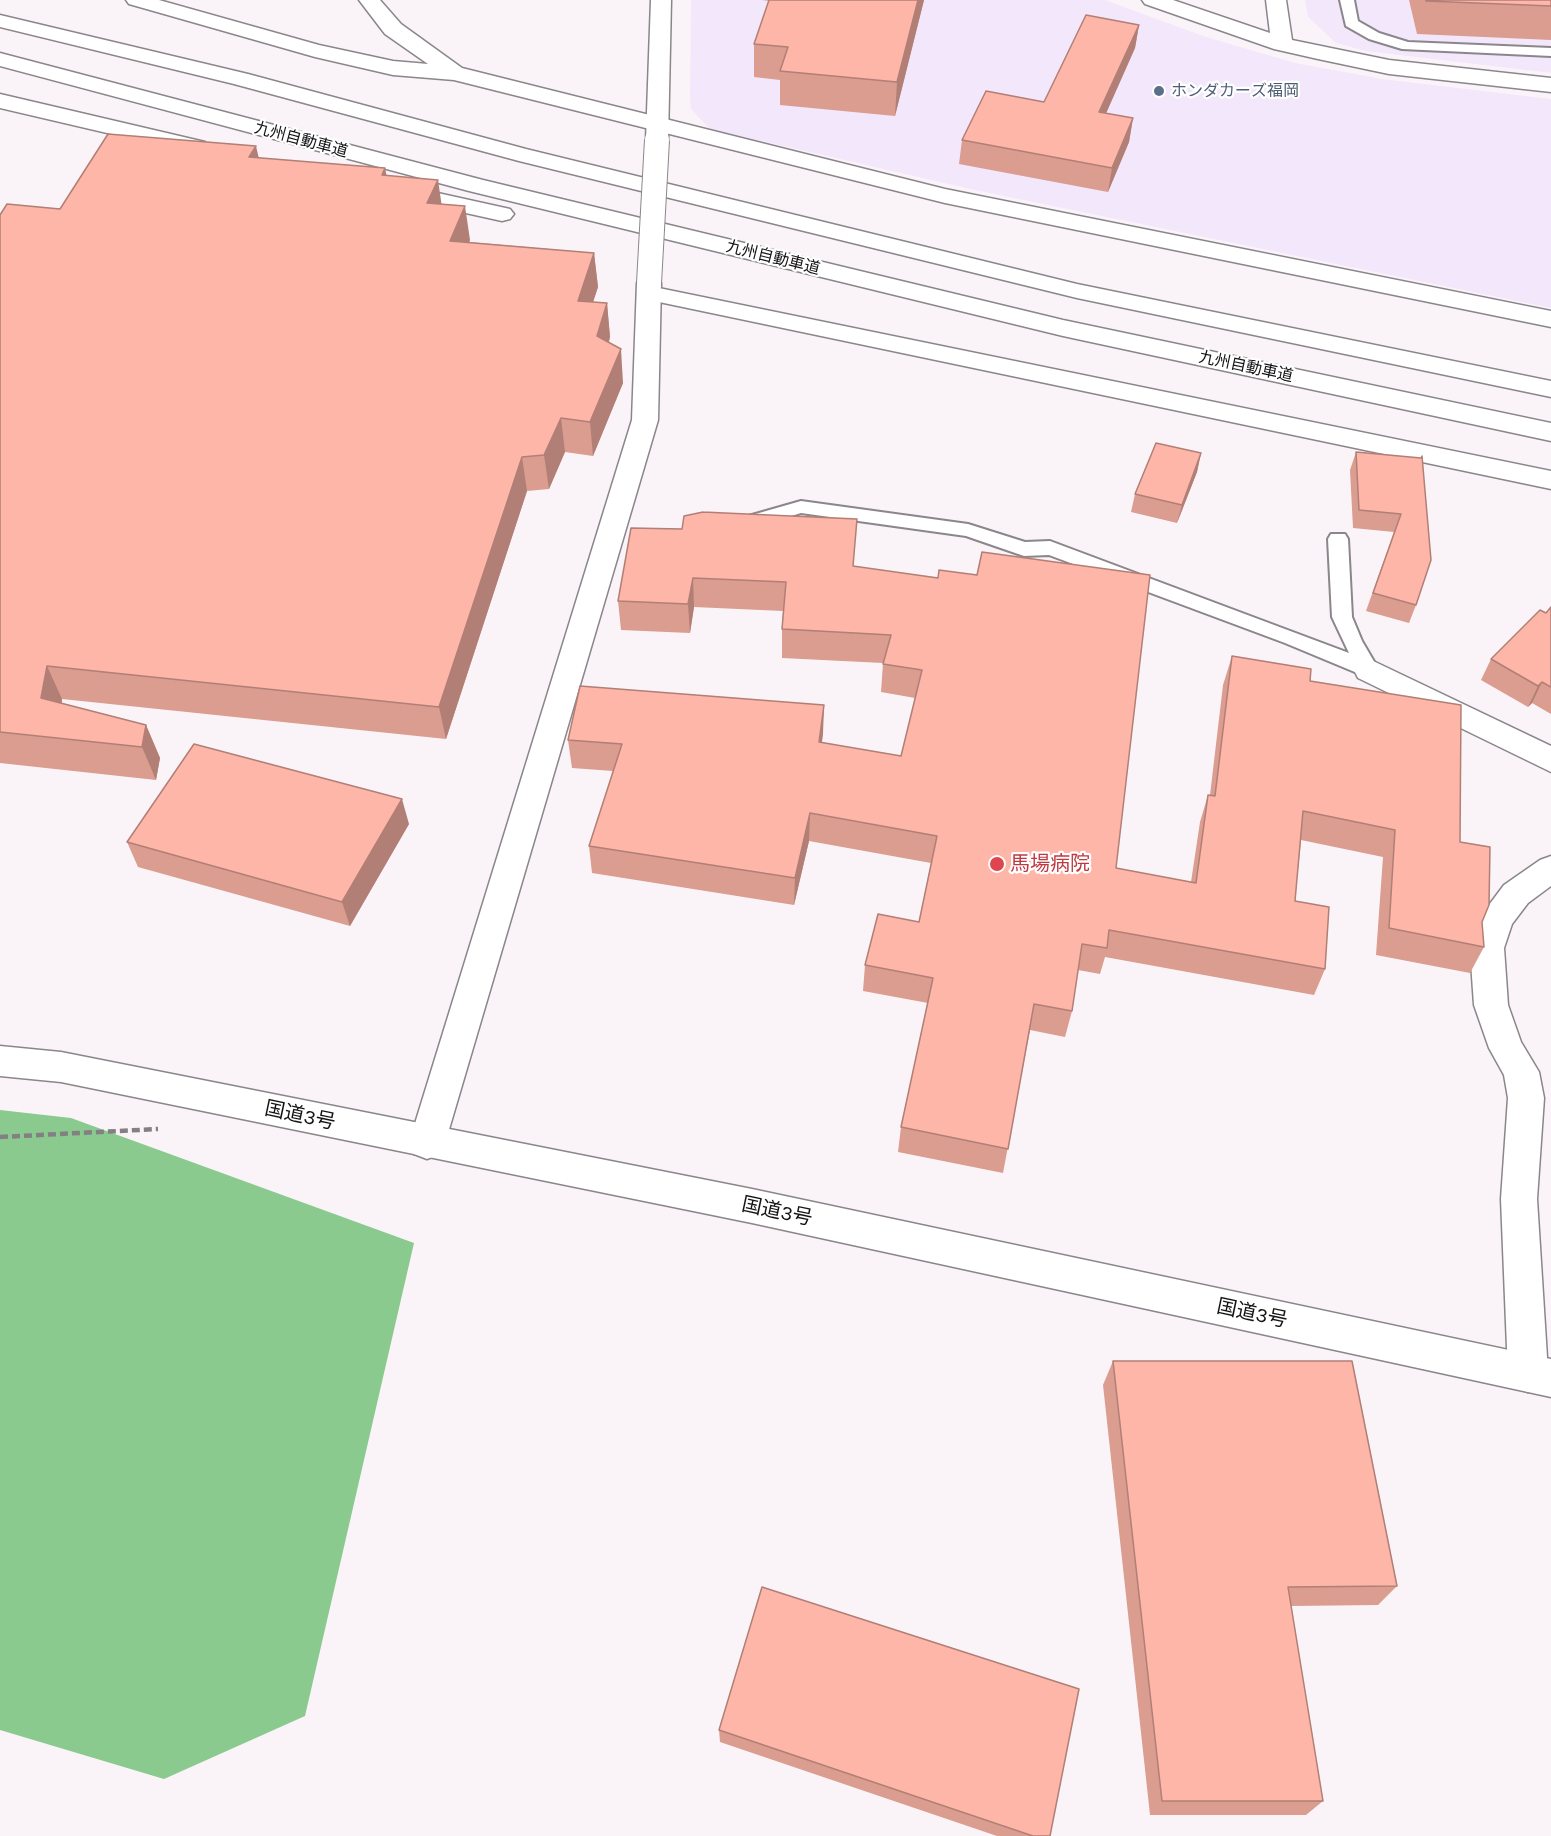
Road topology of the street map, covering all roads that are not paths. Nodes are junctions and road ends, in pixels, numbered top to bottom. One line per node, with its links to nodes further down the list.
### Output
1 (136, 0): 12 (main road)
2 (369, 0): 12 (main road)
3 (662, 0): 18 (main road)
4 (1152, 0): 9 (main road)
5 (1276, 0): 9 (main road)
6 (1347, 0): 10 (lane)
7 (0, 2): 13 (main road)
8 (0, 21): 13 (main road)
9 (1282, 44): 14 (main road)
10 (1551, 52)
11 (0, 59): 23 (main road, 九州自動車道)
12 (454, 73): 18 (main road)
13 (240, 79): 24 (main road)
14 (1551, 85)
15 (0, 101): 17 (main road)
16 (0, 107): 17 (main road)
17 (52, 115): 19 (main road)
18 (656, 131): 21 (main road, bridge); 22 (main road)
19 (223, 153)
20 (371, 186): 23 (main road)
21 (649, 288): 26 (main road); 33 (main road)
22 (1551, 319)
23 (1063, 328): 25 (main road, 九州自動車道)
24 (1551, 389)
25 (1551, 432)
26 (1551, 480)
27 (737, 525): 29 (lane)
28 (1338, 539): 29 (lane)
29 (1370, 670): 30 (main road)
30 (1551, 760)
31 (1551, 868): 34 (main road)
32 (0, 1061): 33 (main road, 国道3号)
33 (427, 1143): 34 (main road, 国道3号)
34 (1539, 1376)

